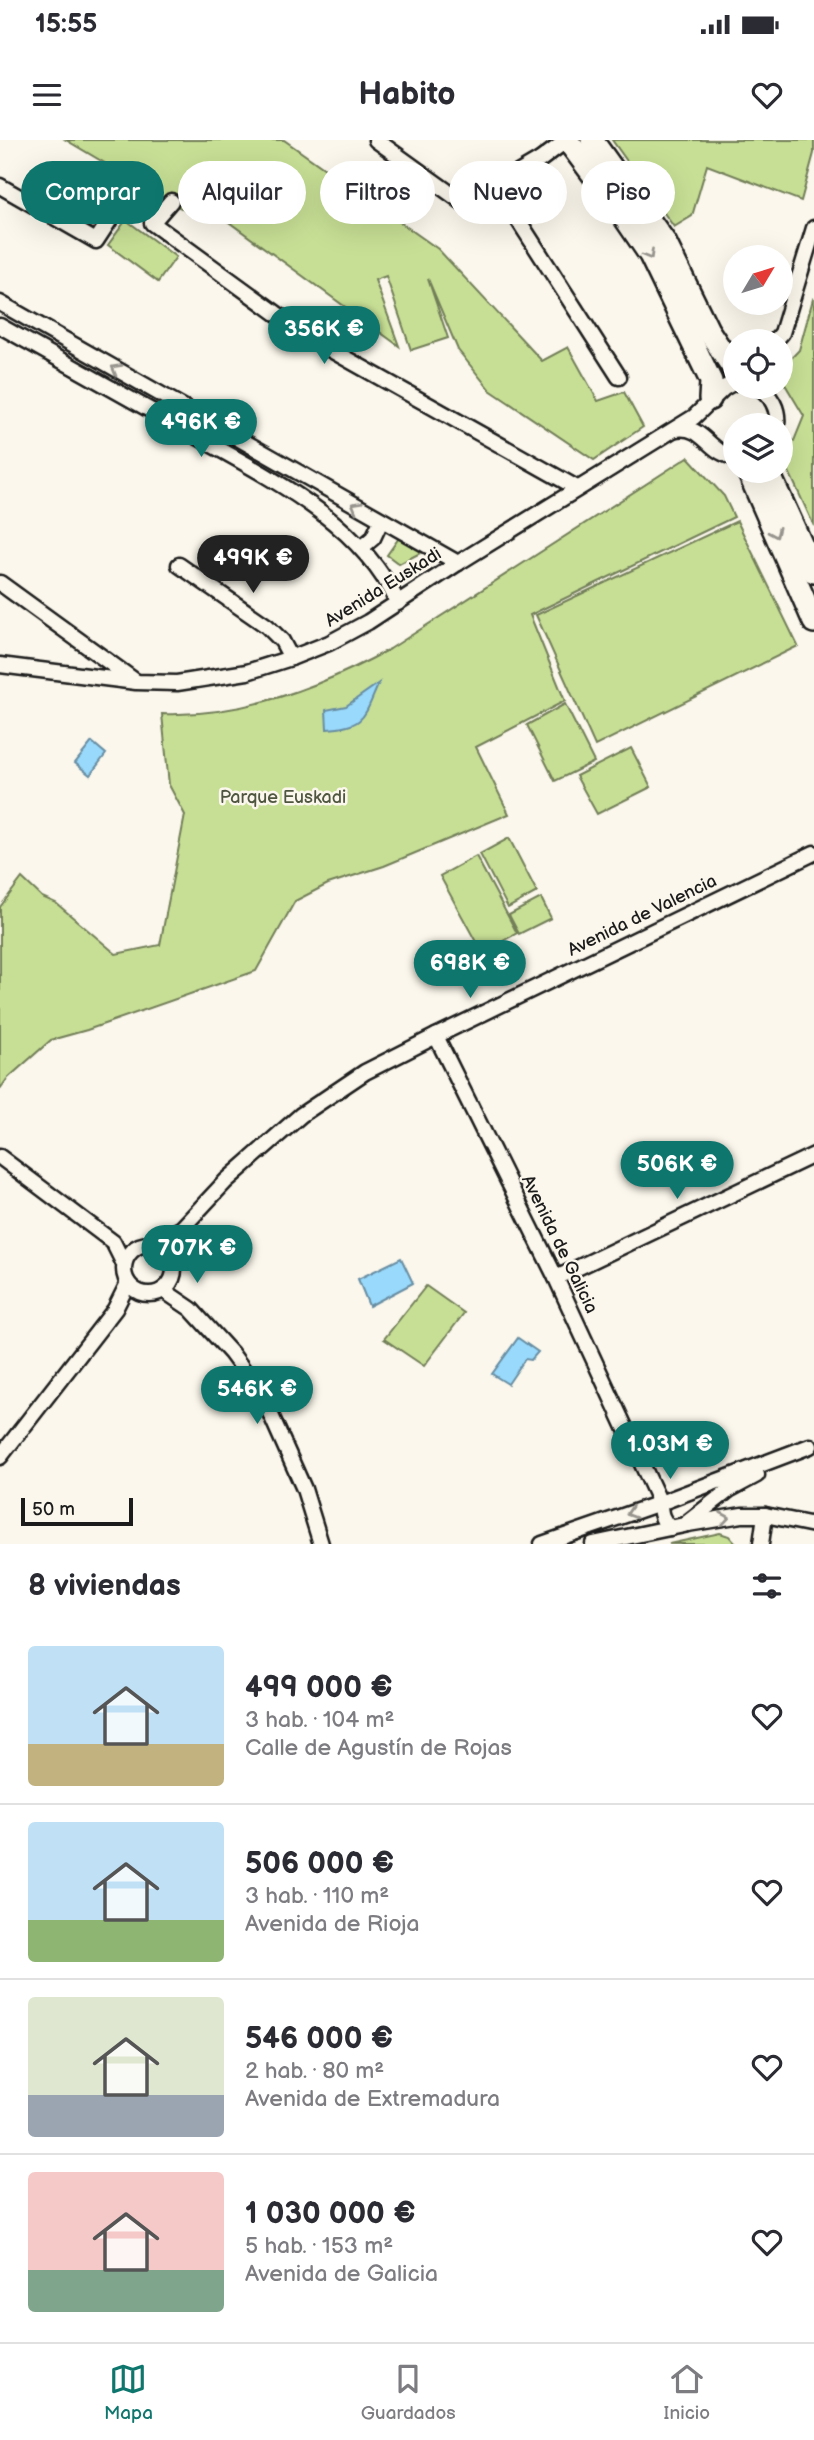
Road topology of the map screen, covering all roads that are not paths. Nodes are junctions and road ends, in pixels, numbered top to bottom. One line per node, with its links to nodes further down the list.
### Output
1 (376, 140): 6 (street)
2 (567, 140): 4 (street); 19 (main road, one-way to 19)
3 (592, 140): 16 (main road)
4 (538, 161)
5 (0, 186): 7 (street)
6 (449, 192)
7 (21, 198)
8 (171, 201): 25 (street)
9 (66, 224): 10 (street)
10 (107, 224)
11 (521, 224): 17 (street)
12 (814, 228): 15 (street)
13 (0, 303): 26 (street, one-way to 13)
14 (0, 326): 27 (street)
15 (783, 329)
16 (723, 354)
17 (619, 377)
18 (723, 389): 19 (street, Avenida Euskadi)
19 (708, 402): 20 (street, Avenida Euskadi); 21 (street)
20 (671, 430): 21 (street); 25 (street, Avenida Euskadi)
21 (710, 442): 22 (street)
22 (723, 453)
23 (753, 483): 33 (main road, one-way to 33)
24 (773, 483): 30 (main road)
25 (577, 488): 28 (street, Avenida Euskadi)
26 (382, 521): 27 (street); 28 (street)
27 (361, 548): 32 (street)
28 (458, 563): 32 (street, Avenida Euskadi)
29 (178, 565): 34 (street)
30 (814, 572)
31 (0, 583): 36 (street)
32 (398, 603): 34 (street, Avenida Euskadi)
33 (814, 622)
34 (291, 659): 36 (street, Avenida Euskadi)
35 (0, 666): 36 (street, Avenida Euskadi)
36 (136, 682)
37 (814, 853): 38 (street, Avenida de Valencia)
38 (436, 1036): 41 (street, Avenida de Valencia); 48 (street, Avenida de Galicia)
39 (814, 1155): 48 (street)
40 (0, 1157): 42 (street)
41 (182, 1228): 43 (street, Avenida de Valencia); 45 (street, Avenida de Valencia)
42 (113, 1242): 44 (street); 46 (street)
43 (153, 1244): 44 (street); 45 (street)
44 (137, 1247): 46 (street)
45 (172, 1259): 47 (street)
46 (124, 1264): 49 (street)
47 (173, 1277): 50 (street); 53 (street)
48 (556, 1278): 56 (street, Avenida de Galicia)
49 (128, 1283): 51 (street); 52 (street)
50 (163, 1290): 51 (street); 53 (street)
51 (145, 1294): 52 (street)
52 (115, 1309): 55 (street)
53 (191, 1310): 62 (street)
54 (812, 1445): 57 (street); 60 (street)
55 (0, 1457)
56 (646, 1471): 57 (street, Avenida de Galicia); 58 (street, Avenida de Galicia)
57 (683, 1494): 58 (street); 60 (street)
58 (660, 1503): 60 (street); 63 (street, one-way to 63)
59 (765, 1515): 60 (street, one-way to 59); 61 (street); 65 (street)
60 (683, 1523): 64 (street)
61 (814, 1525)
62 (321, 1544)
63 (542, 1544)
64 (593, 1544)
65 (761, 1544)

